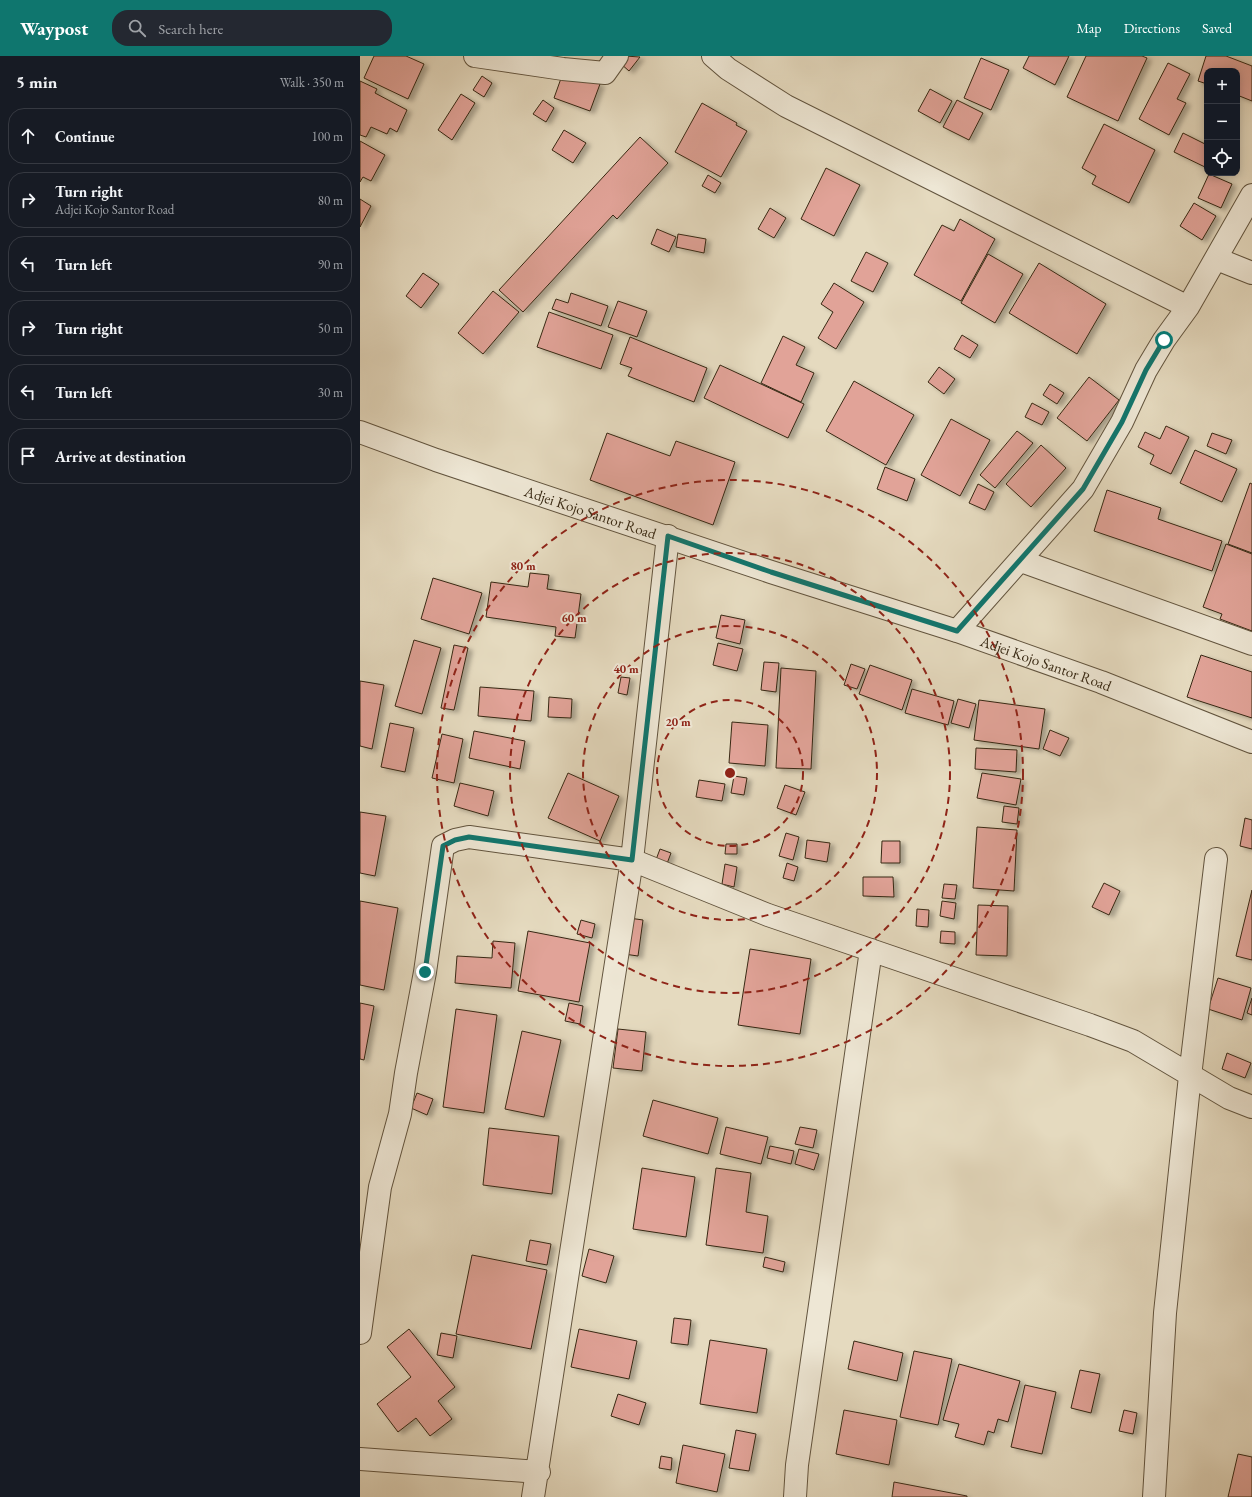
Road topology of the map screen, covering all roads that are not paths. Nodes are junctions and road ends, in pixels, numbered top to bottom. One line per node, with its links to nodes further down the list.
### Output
1 (475, 56): 2 (street)
2 (617, 56)
3 (713, 56): 7 (street)
4 (1252, 195): 5 (street)
5 (1217, 259): 6 (street); 7 (street)
6 (1252, 273)
7 (1188, 307): 10 (street)
8 (360, 432): 9 (street, Adjei Kojo Santor Road)
9 (668, 536): 11 (street, Adjei Kojo Santor Road); 15 (street)
10 (1021, 561): 11 (street); 12 (street)
11 (957, 631): 13 (street, Adjei Kojo Santor Road)
12 (1252, 644)
13 (1252, 742)
14 (1216, 859): 17 (street)
15 (632, 860): 16 (street); 19 (street); 21 (street)
16 (872, 950): 17 (street); 23 (street)
17 (1190, 1076): 18 (street); 24 (street)
18 (1252, 1107)
19 (360, 1333)
20 (360, 1459): 21 (street)
21 (538, 1472): 22 (street)
22 (533, 1497)
23 (795, 1497)
24 (1154, 1497)

